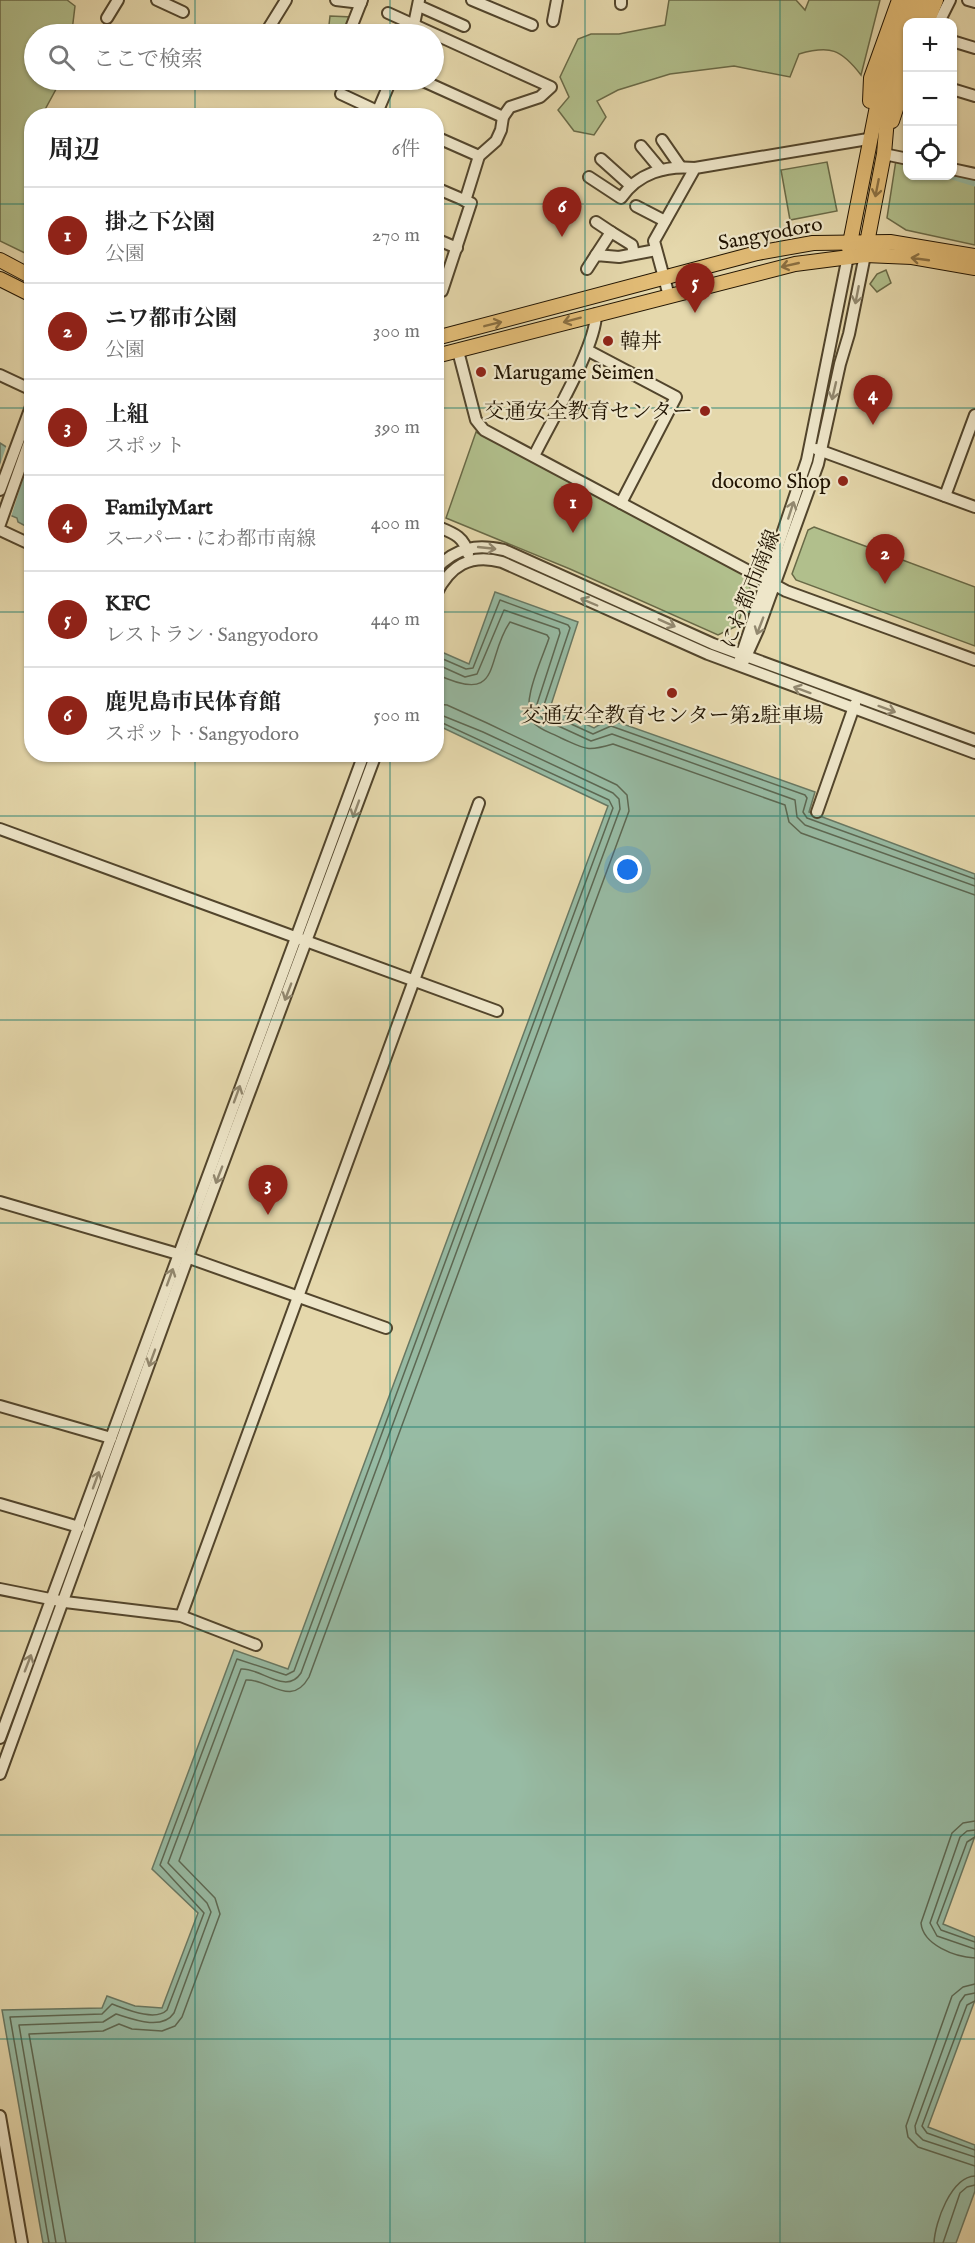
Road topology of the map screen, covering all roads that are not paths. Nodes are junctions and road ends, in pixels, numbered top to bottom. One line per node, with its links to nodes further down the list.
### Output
1 (118, 0): 18 (street)
2 (157, 0): 16 (street)
3 (286, 0): 23 (street)
4 (336, 0): 13 (street)
5 (472, 0): 27 (street)
6 (557, 0): 22 (street)
7 (899, 0): 43 (main road)
8 (911, 0): 43 (main road)
9 (923, 0): 19 (main road)
10 (936, 0): 20 (main road)
11 (950, 0): 21 (street)
12 (968, 0): 14 (street)
13 (361, 1): 24 (street)
14 (975, 2)
15 (419, 3): 26 (street); 28 (street)
16 (183, 12)
17 (388, 13): 25 (street)
18 (107, 18)
19 (916, 18)
20 (929, 18)
21 (941, 18)
22 (553, 21)
23 (271, 24)
24 (352, 24)
25 (405, 24)
26 (415, 24)
27 (532, 25)
28 (464, 26)
29 (444, 43): 41 (street)
30 (957, 43): 31 (street)
31 (975, 48)
32 (903, 54): 42 (main road)
33 (388, 90): 40 (street)
34 (443, 90): 41 (street)
35 (903, 90): 42 (main road)
36 (957, 91): 38 (street)
37 (340, 94): 39 (street)
38 (975, 96)
39 (369, 108)
40 (383, 108)
41 (503, 117): 48 (street)
42 (886, 135): 47 (main road)
43 (868, 140): 52 (street); 65 (main road)
44 (444, 141): 48 (street)
45 (662, 141): 51 (street)
46 (641, 146): 53 (street)
47 (884, 154): 49 (street); 64 (main road, one-way to 64)
48 (479, 156): 59 (street)
49 (903, 158)
50 (601, 159): 57 (street)
51 (681, 166): 52 (street); 53 (street)
52 (695, 168): 62 (street)
53 (661, 170): 57 (street)
54 (957, 170): 55 (street)
55 (975, 174)
56 (589, 177): 57 (street)
57 (630, 185)
58 (444, 192): 59 (street)
59 (465, 201): 67 (street)
60 (636, 206): 62 (street)
61 (596, 222): 63 (street)
62 (665, 222): 68 (street)
63 (611, 232): 69 (street); 70 (street)
64 (867, 240): 65 (main road, Sangyodoro); 72 (main road); 73 (main road, Sangyodoro)
65 (851, 241): 71 (main road); 79 (main road, Sangyodoro)
66 (444, 243): 67 (street)
67 (456, 248): 80 (street)
68 (656, 250): 69 (street); 79 (street)
69 (634, 254): 70 (street)
70 (596, 255): 76 (street)
71 (848, 255): 72 (main road, Sangyodoro); 82 (main road, Sangyodoro, one-way to 82); 94 (street, にわ都市南線)
72 (865, 255): 75 (main road, Sangyodoro, one-way to 72); 94 (street, にわ都市南線, one-way to 94)
73 (975, 256)
74 (0, 260): 77 (main road)
75 (975, 268)
76 (587, 269)
77 (24, 274)
78 (0, 279): 81 (main road)
79 (664, 279): 82 (street); 84 (main road, Sangyodoro, one-way to 79)
80 (444, 285)
81 (24, 291)
82 (669, 296): 83 (main road, Sangyodoro)
83 (596, 314): 85 (street); 86 (main road, Sangyodoro, one-way to 86)
84 (444, 336)
85 (586, 350): 95 (street); 98 (street)
86 (458, 351): 87 (main road, Sangyodoro); 95 (street)
87 (444, 354)
88 (0, 375): 89 (street)
89 (24, 386)
90 (975, 415): 97 (street)
91 (24, 435): 93 (street)
92 (24, 443): 93 (street)
93 (21, 446): 96 (street); 100 (street)
94 (815, 448): 97 (street); 108 (street, にわ都市南線)
95 (534, 456): 98 (street)
96 (0, 490)
97 (945, 496): 99 (street)
98 (621, 503): 108 (street)
99 (975, 507)
100 (2, 519)
101 (444, 529): 104 (street)
102 (0, 530): 103 (street)
103 (24, 541)
104 (467, 549): 105 (street); 106 (street); 109 (street, one-way to 109)
105 (444, 560)
106 (470, 560): 107 (street); 109 (street, one-way to 106)
107 (444, 581)
108 (770, 582): 109 (street, にわ都市南線); 110 (street)
109 (742, 658): 111 (street)
110 (975, 660)
111 (856, 703): 112 (street, one-way to 112); 113 (street); 117 (street)
112 (974, 736): 113 (street)
113 (971, 752)
114 (361, 762): 119 (street)
115 (373, 762): 120 (street, one-way to 120)
116 (478, 803): 121 (street)
117 (817, 812)
118 (0, 829): 119 (street)
119 (295, 938): 120 (street); 124 (street, one-way to 119)
120 (307, 942): 121 (street); 124 (street, one-way to 124)
121 (414, 981): 122 (street); 125 (street)
122 (496, 1011)
123 (0, 1202): 124 (street)
124 (183, 1256): 125 (street); 128 (street, one-way to 124); 133 (street, one-way to 133)
125 (299, 1295): 126 (street); 134 (street)
126 (386, 1328)
127 (0, 1406): 128 (street)
128 (111, 1438): 130 (street, one-way to 128)
129 (0, 1504): 130 (street)
130 (79, 1527): 132 (street)
131 (0, 1589): 132 (street)
132 (52, 1599): 133 (street); 136 (street, one-way to 132)
133 (64, 1602): 134 (street); 137 (street)
134 (181, 1616): 135 (street)
135 (256, 1645)
136 (0, 1738)
137 (0, 1771)
138 (0, 2116): 139 (street)
139 (22, 2243)

